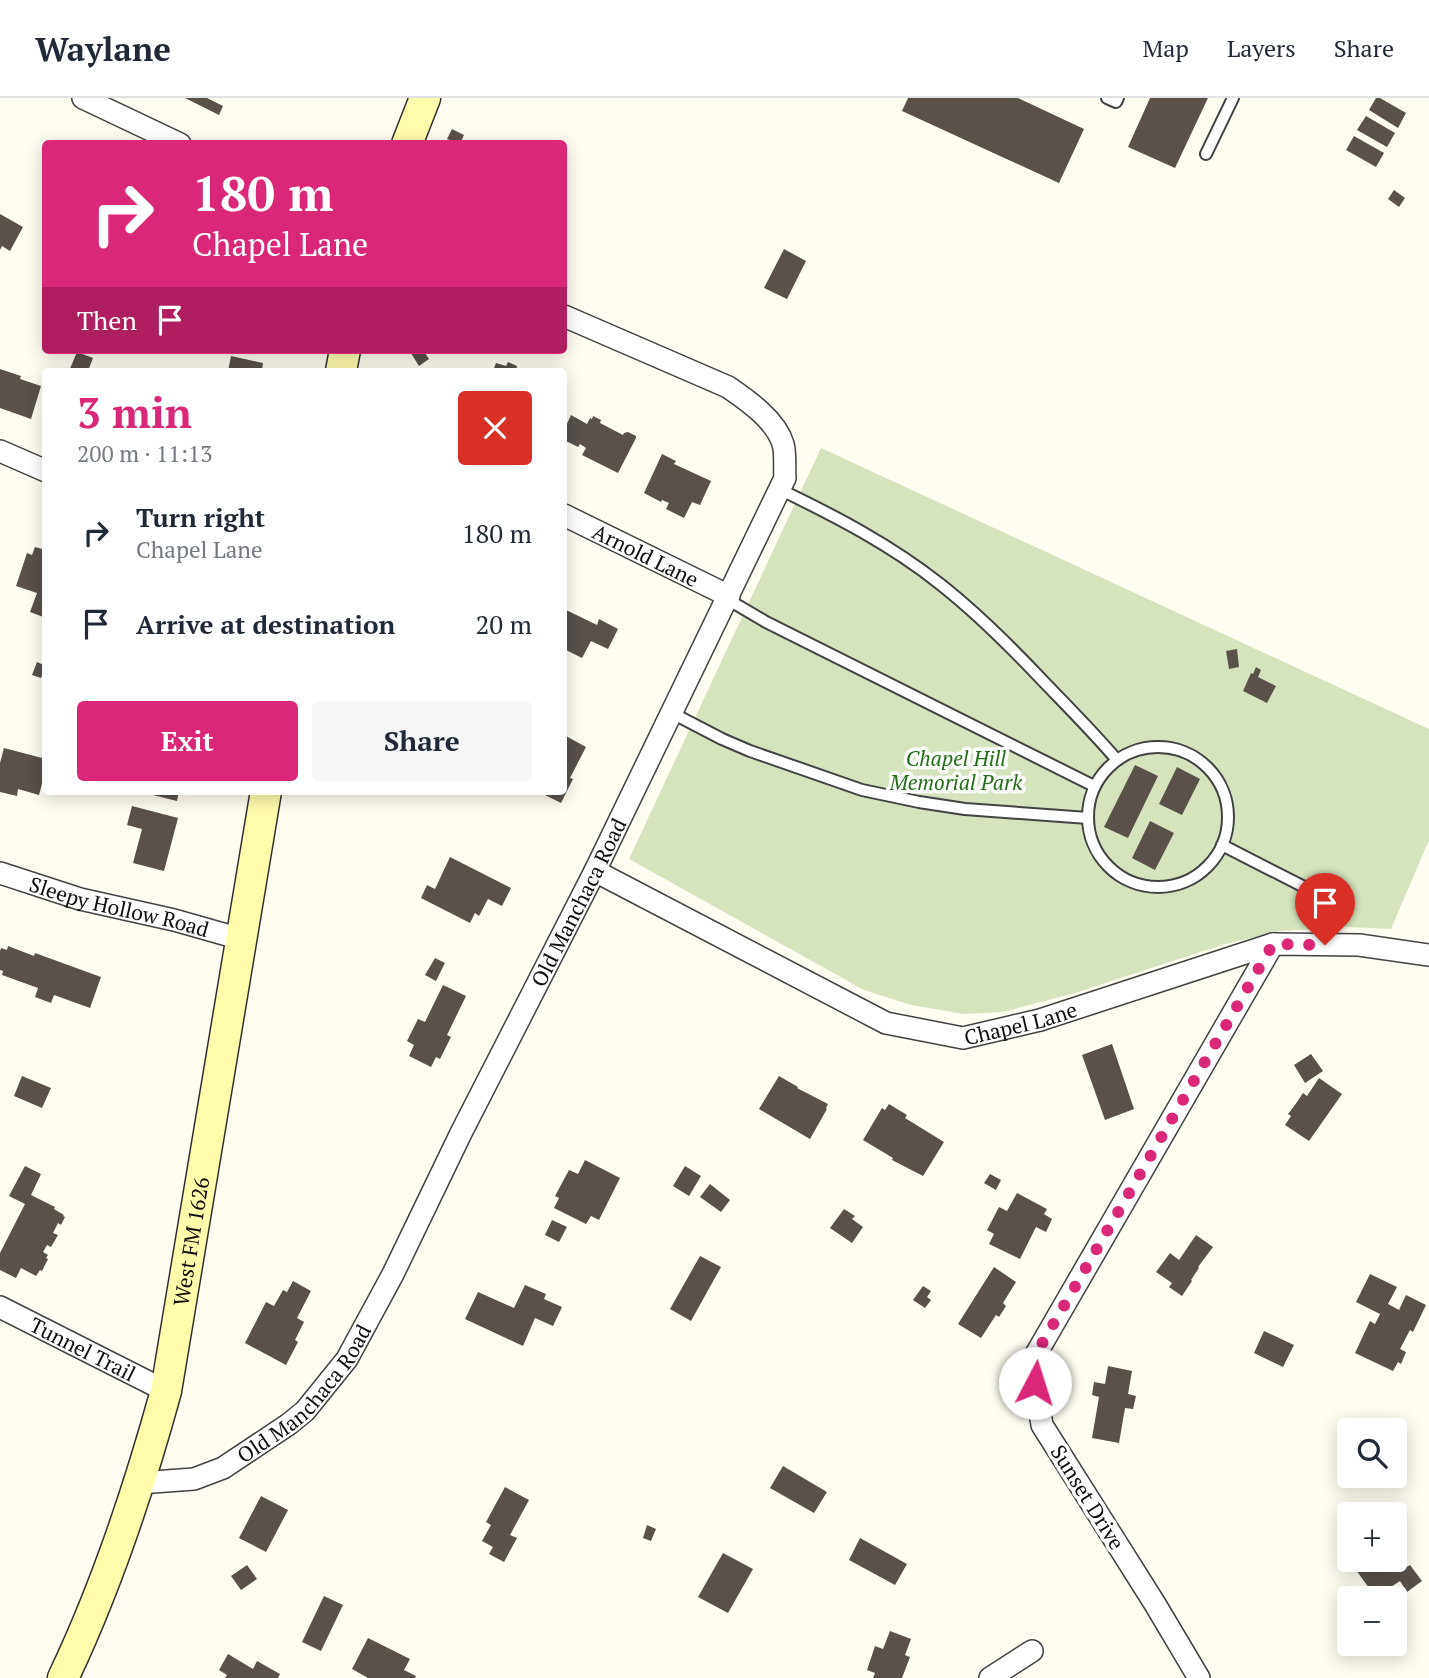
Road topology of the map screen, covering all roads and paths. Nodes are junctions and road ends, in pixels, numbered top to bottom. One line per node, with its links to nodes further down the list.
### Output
1 (83, 98): 6 (street)
2 (425, 98): 7 (main road)
3 (1108, 98): 4 (lane)
4 (1118, 98)
5 (1233, 98): 8 (lane)
6 (172, 140)
7 (409, 140)
8 (1206, 154)
9 (567, 317): 12 (street, Old Manchaca Road)
10 (0, 451): 11 (street)
11 (42, 469)
12 (779, 489): 14 (street, Old Manchaca Road); 16 (lane)
13 (567, 516): 14 (street, Arnold Lane)
14 (728, 597): 15 (street, Old Manchaca Road); 17 (lane)
15 (672, 713): 19 (lane); 21 (street, Old Manchaca Road)
16 (1116, 760): 17 (lane); 20 (lane)
17 (1094, 786): 19 (lane)
18 (265, 795): 23 (main road, West FM 1626)
19 (1088, 818): 20 (lane)
20 (1222, 845): 25 (lane)
21 (595, 871): 24 (street, Chapel Lane); 29 (street, Old Manchaca Road)
22 (0, 873): 23 (street, Sleepy Hollow Road)
23 (241, 939): 28 (main road, West FM 1626)
24 (1273, 944): 25 (street, Chapel Lane); 33 (street, Sunset Drive)
25 (1325, 945): 26 (street, Chapel Lane)
26 (1429, 955)
27 (0, 1307): 28 (street, Tunnel Trail)
28 (166, 1391): 29 (main road, West FM 1626)
29 (139, 1483): 31 (main road, West FM 1626)
30 (1032, 1651): 32 (street)
31 (71, 1675)
32 (990, 1678)
33 (1199, 1678)

